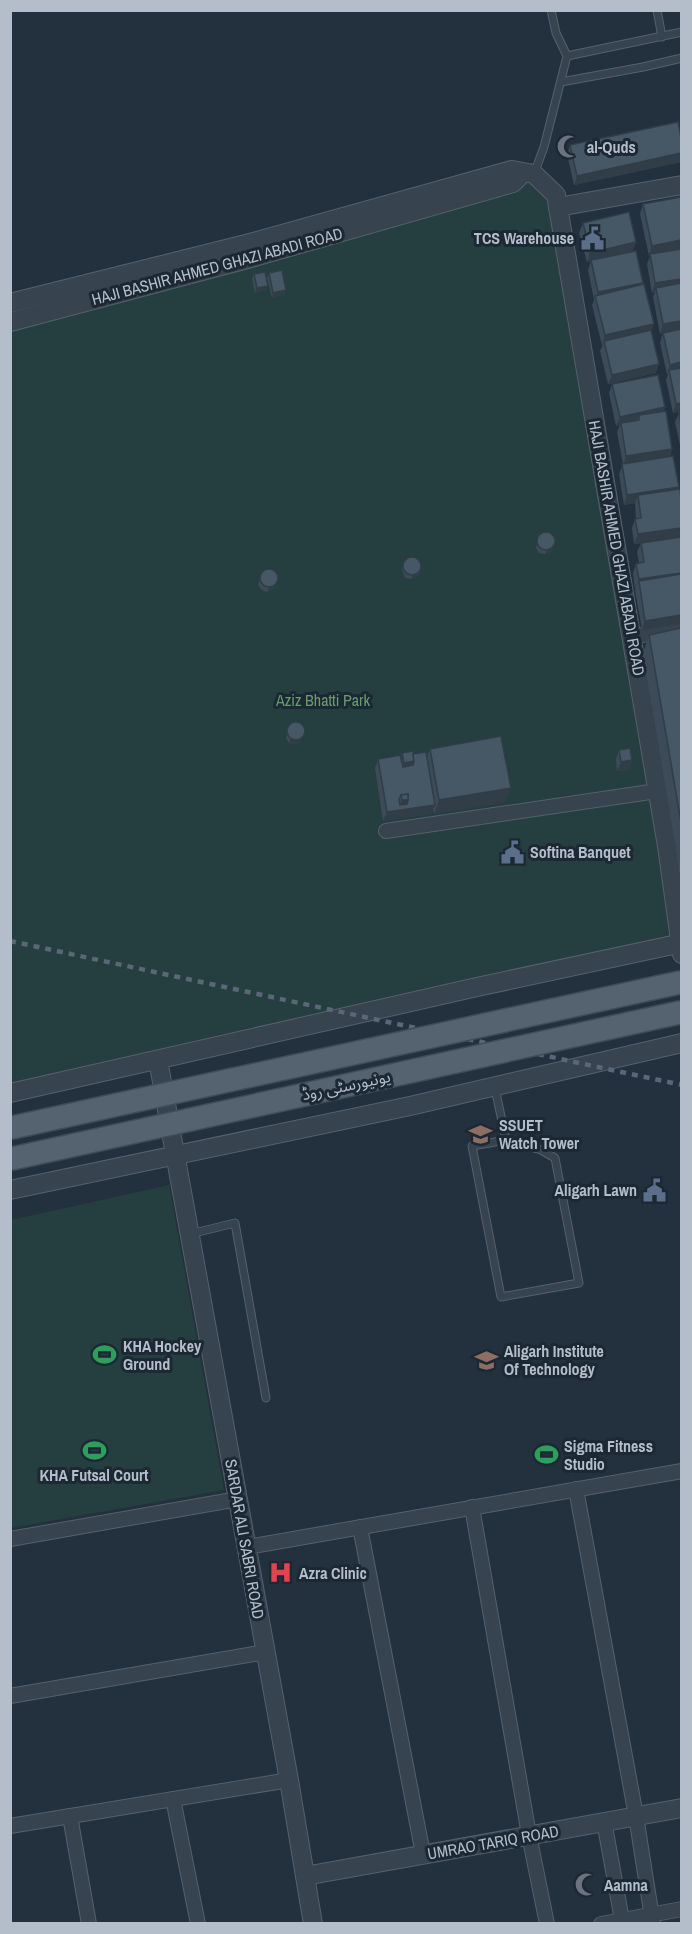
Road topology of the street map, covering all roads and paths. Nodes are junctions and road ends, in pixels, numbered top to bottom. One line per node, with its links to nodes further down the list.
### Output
1 (551, 10): 5 (lane)
2 (657, 10): 4 (lane)
3 (681, 32): 4 (lane)
4 (662, 37): 5 (lane)
5 (567, 56): 7 (lane)
6 (681, 58): 7 (lane)
7 (561, 82): 8 (lane)
8 (528, 174): 10 (street, HAJI BASHIR AHMED GHAZI ABADI ROAD); 11 (street, HAJI BASHIR AHMED GHAZI ABADI ROAD); 12 (street, HAJI BASHIR AHMED GHAZI ABADI ROAD)
9 (681, 186): 10 (street)
10 (558, 207): 14 (street, HAJI BASHIR AHMED GHAZI ABADI ROAD)
11 (10, 303)
12 (10, 322)
13 (681, 628): 14 (street)
14 (632, 637): 15 (street, HAJI BASHIR AHMED GHAZI ABADI ROAD)
15 (657, 791): 16 (street); 17 (street, HAJI BASHIR AHMED GHAZI ABADI ROAD)
16 (386, 831)
17 (681, 947): 21 (street)
18 (681, 982): 24 (main road, یونیورسٹی روڈ, bridge)
19 (681, 1012): 27 (main road, یونیورسٹی روڈ, bridge)
20 (681, 1043): 22 (street)
21 (158, 1060): 23 (street); 26 (street, SARDAR ALI SABRI ROAD)
22 (495, 1086): 25 (lane); 26 (street)
23 (10, 1093)
24 (10, 1128)
25 (506, 1140): 25 (lane)
26 (176, 1155): 28 (street); 29 (street, SARDAR ALI SABRI ROAD)
27 (10, 1159)
28 (10, 1190)
29 (190, 1234): 30 (lane); 33 (street, SARDAR ALI SABRI ROAD)
30 (266, 1398)
31 (681, 1472): 32 (street)
32 (576, 1489): 34 (street); 44 (street)
33 (238, 1499): 36 (street); 37 (street, SARDAR ALI SABRI ROAD)
34 (472, 1507): 35 (street); 47 (street)
35 (360, 1527): 37 (street); 48 (street)
36 (10, 1539)
37 (247, 1547): 38 (street, SARDAR ALI SABRI ROAD)
38 (266, 1652): 39 (street); 40 (street, SARDAR ALI SABRI ROAD)
39 (10, 1696)
40 (289, 1780): 41 (street); 49 (street, SARDAR ALI SABRI ROAD)
41 (173, 1798): 43 (street); 54 (street)
42 (681, 1808): 44 (street, UMRAO TARIQ ROAD)
43 (70, 1816): 46 (street); 53 (street)
44 (636, 1816): 45 (street, UMRAO TARIQ ROAD); 51 (street)
45 (604, 1821): 47 (street, UMRAO TARIQ ROAD); 52 (street)
46 (10, 1826)
47 (529, 1835): 48 (street, UMRAO TARIQ ROAD); 56 (street)
48 (423, 1854): 49 (street, UMRAO TARIQ ROAD)
49 (305, 1876): 55 (street, SARDAR ALI SABRI ROAD)
50 (681, 1909): 51 (street)
51 (652, 1919): 52 (street)
52 (622, 1920): 57 (street)
53 (89, 1923)
54 (198, 1923)
55 (313, 1923)
56 (546, 1923)
57 (601, 1923)

